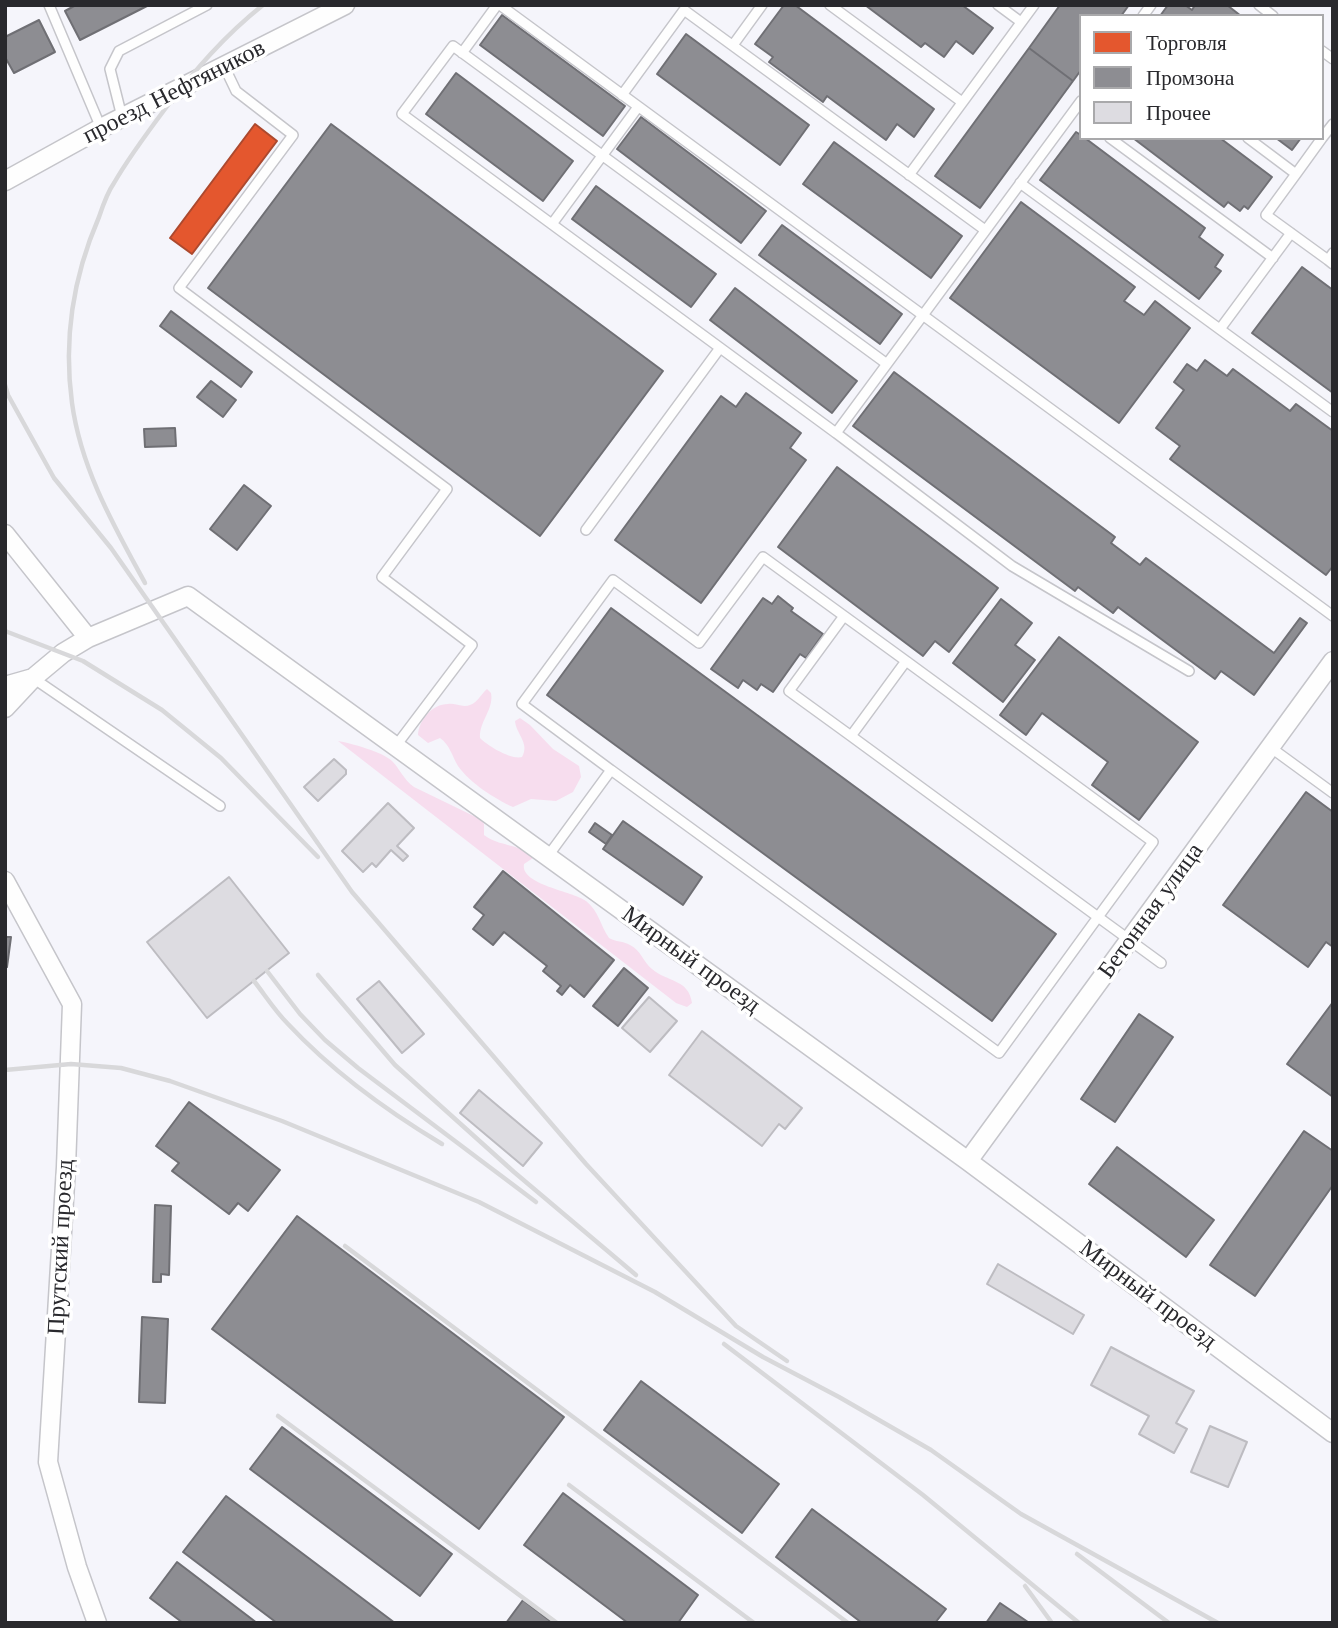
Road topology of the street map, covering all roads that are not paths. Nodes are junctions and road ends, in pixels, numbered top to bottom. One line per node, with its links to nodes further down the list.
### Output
1 (50, 5): 18 (lane)
2 (207, 5): 17 (lane)
3 (345, 5): 12 (street, проезд Нефтяников)
4 (498, 5): 11 (lane); 13 (lane)
5 (762, 5): 10 (lane)
6 (830, 5): 14 (lane)
7 (998, 5): 9 (lane)
8 (1034, 5): 9 (lane)
9 (1021, 22): 14 (lane)
10 (733, 45): 13 (lane); 24 (lane)
11 (462, 53): 22 (lane); 27 (lane)
12 (224, 66): 17 (street, проезд Нефтяников); 50 (lane)
13 (622, 95): 15 (lane)
14 (962, 102): 24 (lane)
15 (638, 107): 22 (lane); 32 (lane)
16 (1077, 114): 26 (lane)
17 (122, 117): 18 (street, проезд Нефтяников)
18 (101, 128): 25 (street, проезд Нефтяников)
19 (1113, 140): 30 (lane)
20 (1251, 140): 23 (lane)
21 (1321, 140): 23 (lane)
22 (602, 155): 27 (lane); 35 (lane)
23 (1296, 174): 29 (lane)
24 (909, 175): 28 (lane)
25 (5, 181)
26 (1020, 183): 28 (lane); 33 (lane)
27 (552, 224): 34 (lane)
28 (985, 230): 32 (lane)
29 (1291, 233): 30 (lane); 31 (lane)
30 (1273, 258): 33 (lane)
31 (1331, 259)
32 (923, 316): 35 (lane); 41 (lane)
33 (1220, 329): 36 (lane)
34 (720, 348): 37 (lane); 38 (lane)
35 (887, 365): 37 (lane)
36 (1333, 412)
37 (836, 433): 45 (lane)
38 (586, 530)
39 (5, 534): 42 (street)
40 (844, 616): 44 (lane); 49 (lane); 52 (lane)
41 (1333, 616)
42 (88, 638): 46 (street, Мирный проезд); 50 (street, Мирный проезд)
43 (1333, 660): 51 (street, Бетонная улица)
44 (906, 661): 49 (lane); 57 (lane)
45 (1189, 671)
46 (33, 678): 47 (street); 48 (street, Мирный проезд); 54 (lane)
47 (5, 686)
48 (5, 708)
49 (851, 736): 57 (lane)
50 (395, 747): 55 (street, Мирный проезд)
51 (1270, 747): 53 (lane); 58 (street, Бетонная улица)
52 (611, 770): 55 (lane); 57 (lane)
53 (1333, 793)
54 (220, 806)
55 (548, 856): 60 (street, Мирный проезд)
56 (5, 881): 62 (street, Прутский проезд)
57 (1098, 917): 58 (lane)
58 (1130, 940): 59 (lane); 60 (street, Бетонная улица)
59 (1161, 963)
60 (968, 1161): 61 (street, Мирный проезд)
61 (1333, 1433)
62 (97, 1623)

